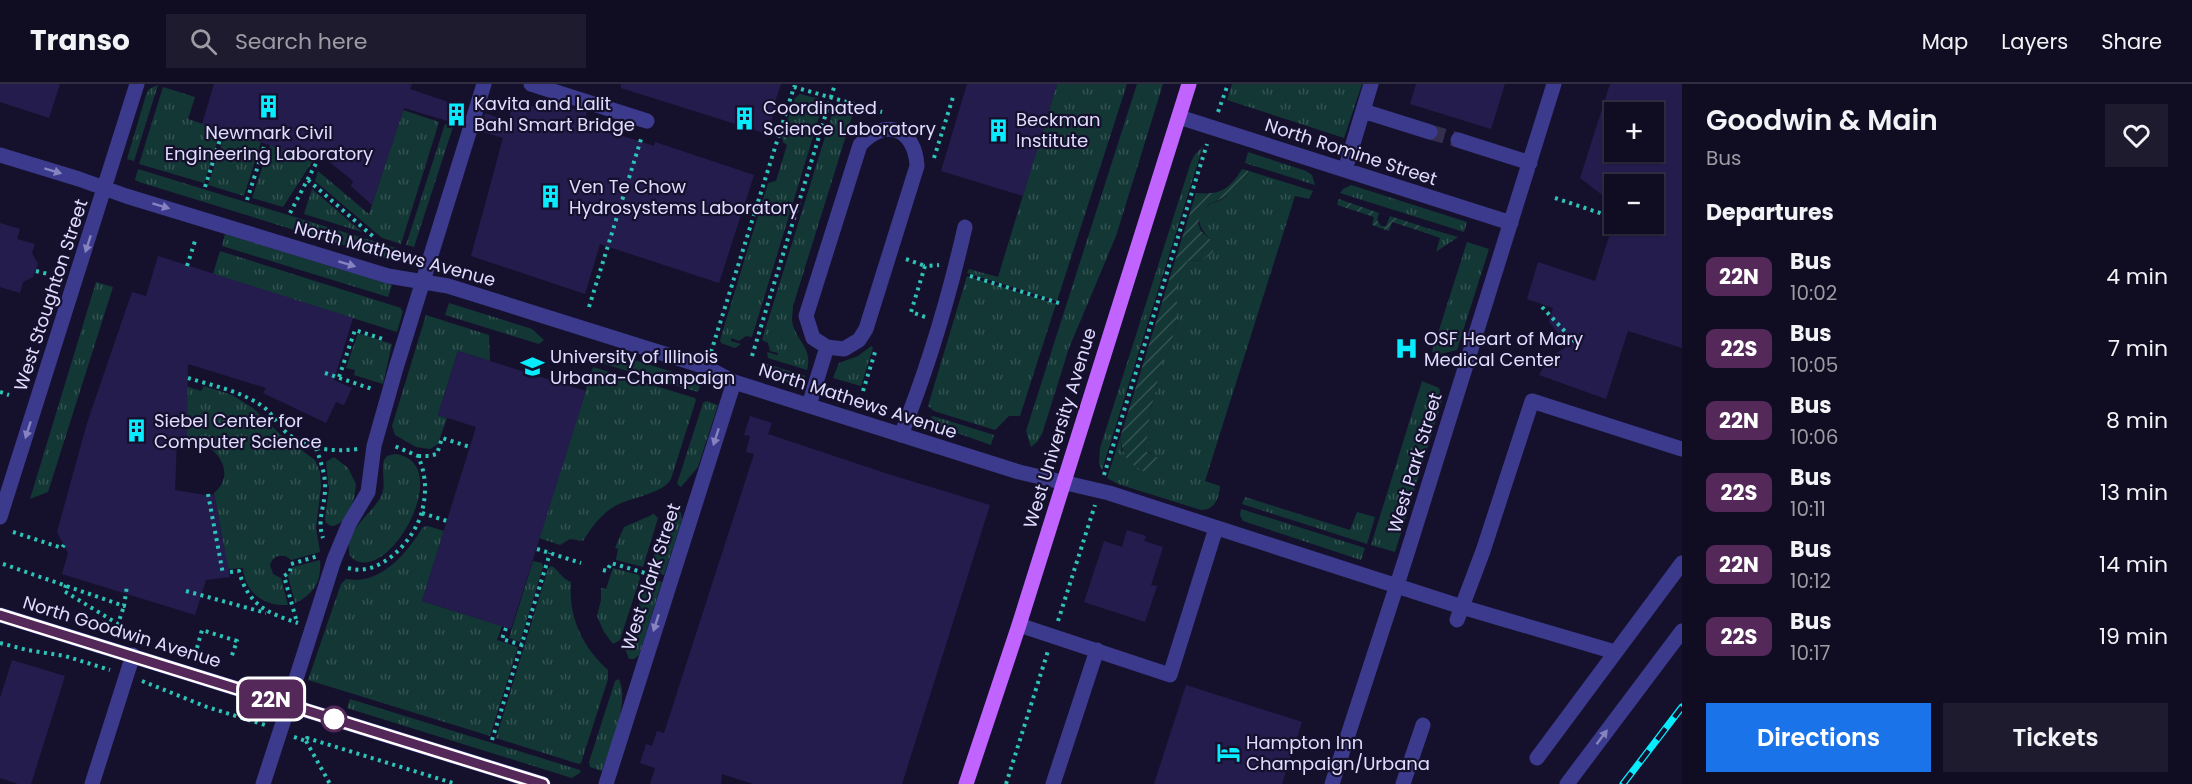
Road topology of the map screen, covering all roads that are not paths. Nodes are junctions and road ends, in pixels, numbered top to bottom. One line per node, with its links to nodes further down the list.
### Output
1 (137, 84): 15 (street, West Stoughton Street)
2 (484, 84): 18 (street)
3 (531, 84): 9 (street)
4 (1189, 84): 8 (main road, West University Avenue)
5 (1371, 84): 7 (street)
6 (1554, 84): 13 (street, West Park Street)
7 (1363, 111): 10 (street); 14 (street)
8 (1179, 117): 14 (street, North Romine Street); 24 (main road, West University Avenue)
9 (647, 120)
10 (1430, 132)
11 (1458, 140): 13 (street)
12 (0, 154): 15 (street, North Mathews Avenue, one-way to 15)
13 (1530, 163): 16 (street, West Park Street)
14 (1345, 170): 16 (street, North Romine Street)
15 (105, 188): 18 (street, North Mathews Avenue, one-way to 18); 25 (street, West Stoughton Street, one-way to 25)
16 (1511, 223): 28 (street, West Park Street)
17 (965, 227): 22 (street)
18 (421, 282): 20 (street, North Mathews Avenue); 36 (street)
19 (827, 347): 19 (street); 21 (street)
20 (734, 382): 21 (street, North Mathews Avenue); 43 (street, West Clark Street, one-way to 43)
21 (809, 405): 22 (street, North Mathews Avenue)
22 (901, 435): 24 (street, North Mathews Avenue)
23 (1682, 449): 29 (street)
24 (1063, 482): 26 (street, North Mathews Avenue); 31 (main road, West University Avenue)
25 (0, 517)
26 (1216, 528): 28 (street, North Mathews Avenue); 33 (street)
27 (1682, 563): 34 (street)
28 (1397, 585): 29 (street, North Mathews Avenue); 46 (street, West Park Street)
29 (1460, 613): 34 (street, North Mathews Avenue)
30 (0, 615): 35 (street, North Goodwin Avenue)
31 (1019, 625): 33 (street); 44 (main road, West University Avenue)
32 (1682, 631): 48 (street, one-way to 32)
33 (1097, 650): 45 (street)
34 (1615, 652): 39 (street)
35 (133, 655): 37 (street, North Goodwin Avenue); 40 (street)
36 (296, 679)
37 (288, 704): 41 (street); 42 (street, North Goodwin Avenue)
38 (1423, 725): 47 (street)
39 (1537, 758)
40 (92, 784)
41 (263, 784)
42 (543, 784)
43 (606, 784)
44 (966, 784)
45 (1053, 784)
46 (1332, 784)
47 (1403, 784)
48 (1567, 784)

